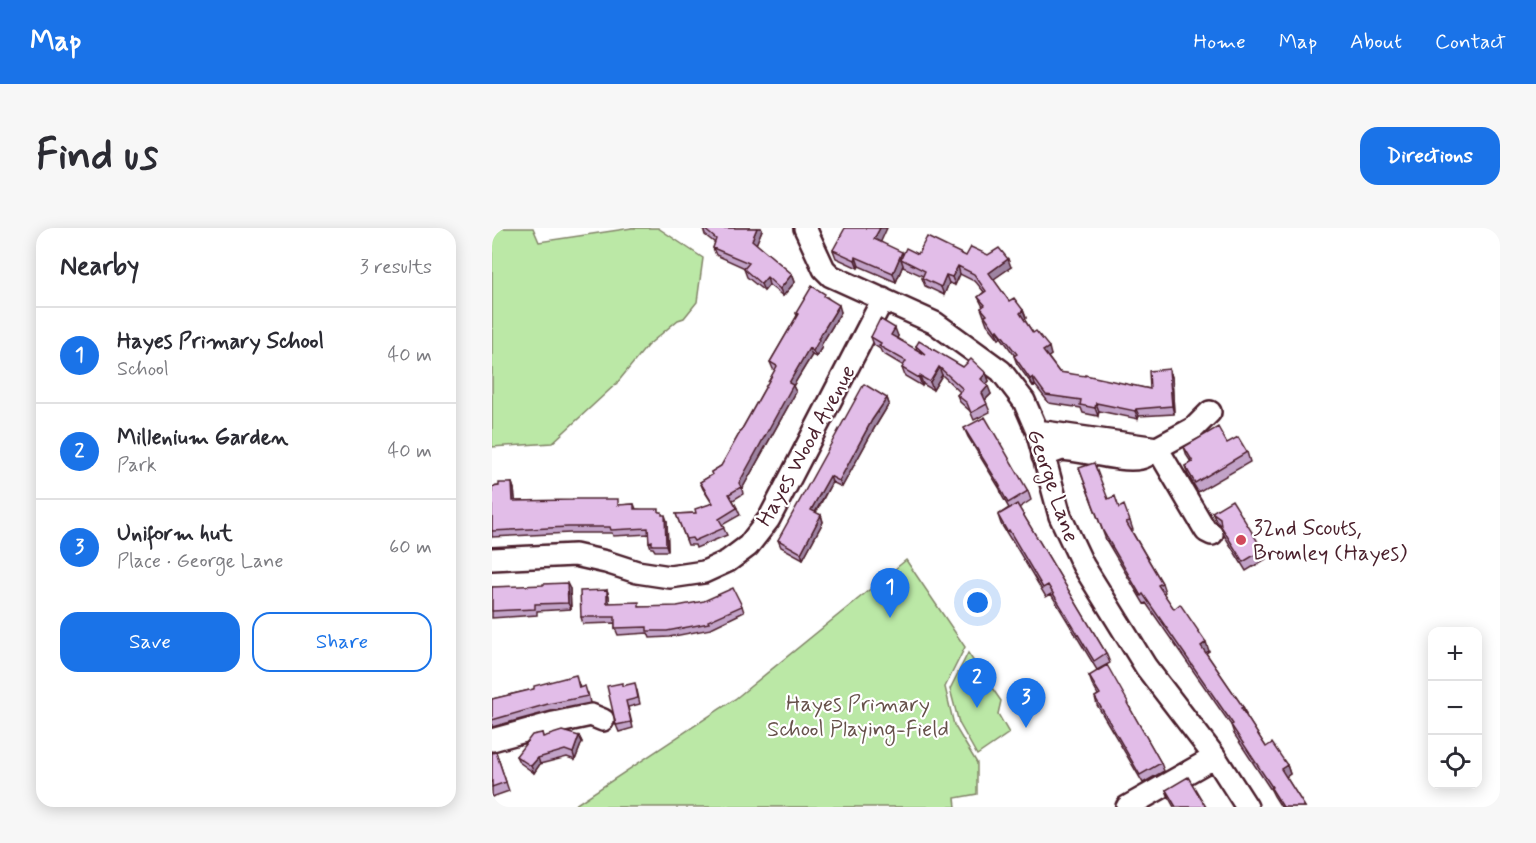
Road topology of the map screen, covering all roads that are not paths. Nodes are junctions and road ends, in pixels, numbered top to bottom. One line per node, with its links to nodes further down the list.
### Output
1 (805, 228): 2 (street, George Lane)
2 (883, 299): 4 (street, George Lane); 8 (street, Hayes Wood Avenue)
3 (1210, 412): 5 (street)
4 (1037, 431): 5 (street); 6 (street, George Lane)
5 (1157, 448): 6 (street); 7 (street)
6 (1043, 456): 11 (street, George Lane)
7 (1212, 534)
8 (492, 559)
9 (603, 720): 10 (street)
10 (492, 740)
11 (1215, 757): 12 (street); 13 (street, George Lane)
12 (1127, 807)
13 (1247, 807)

